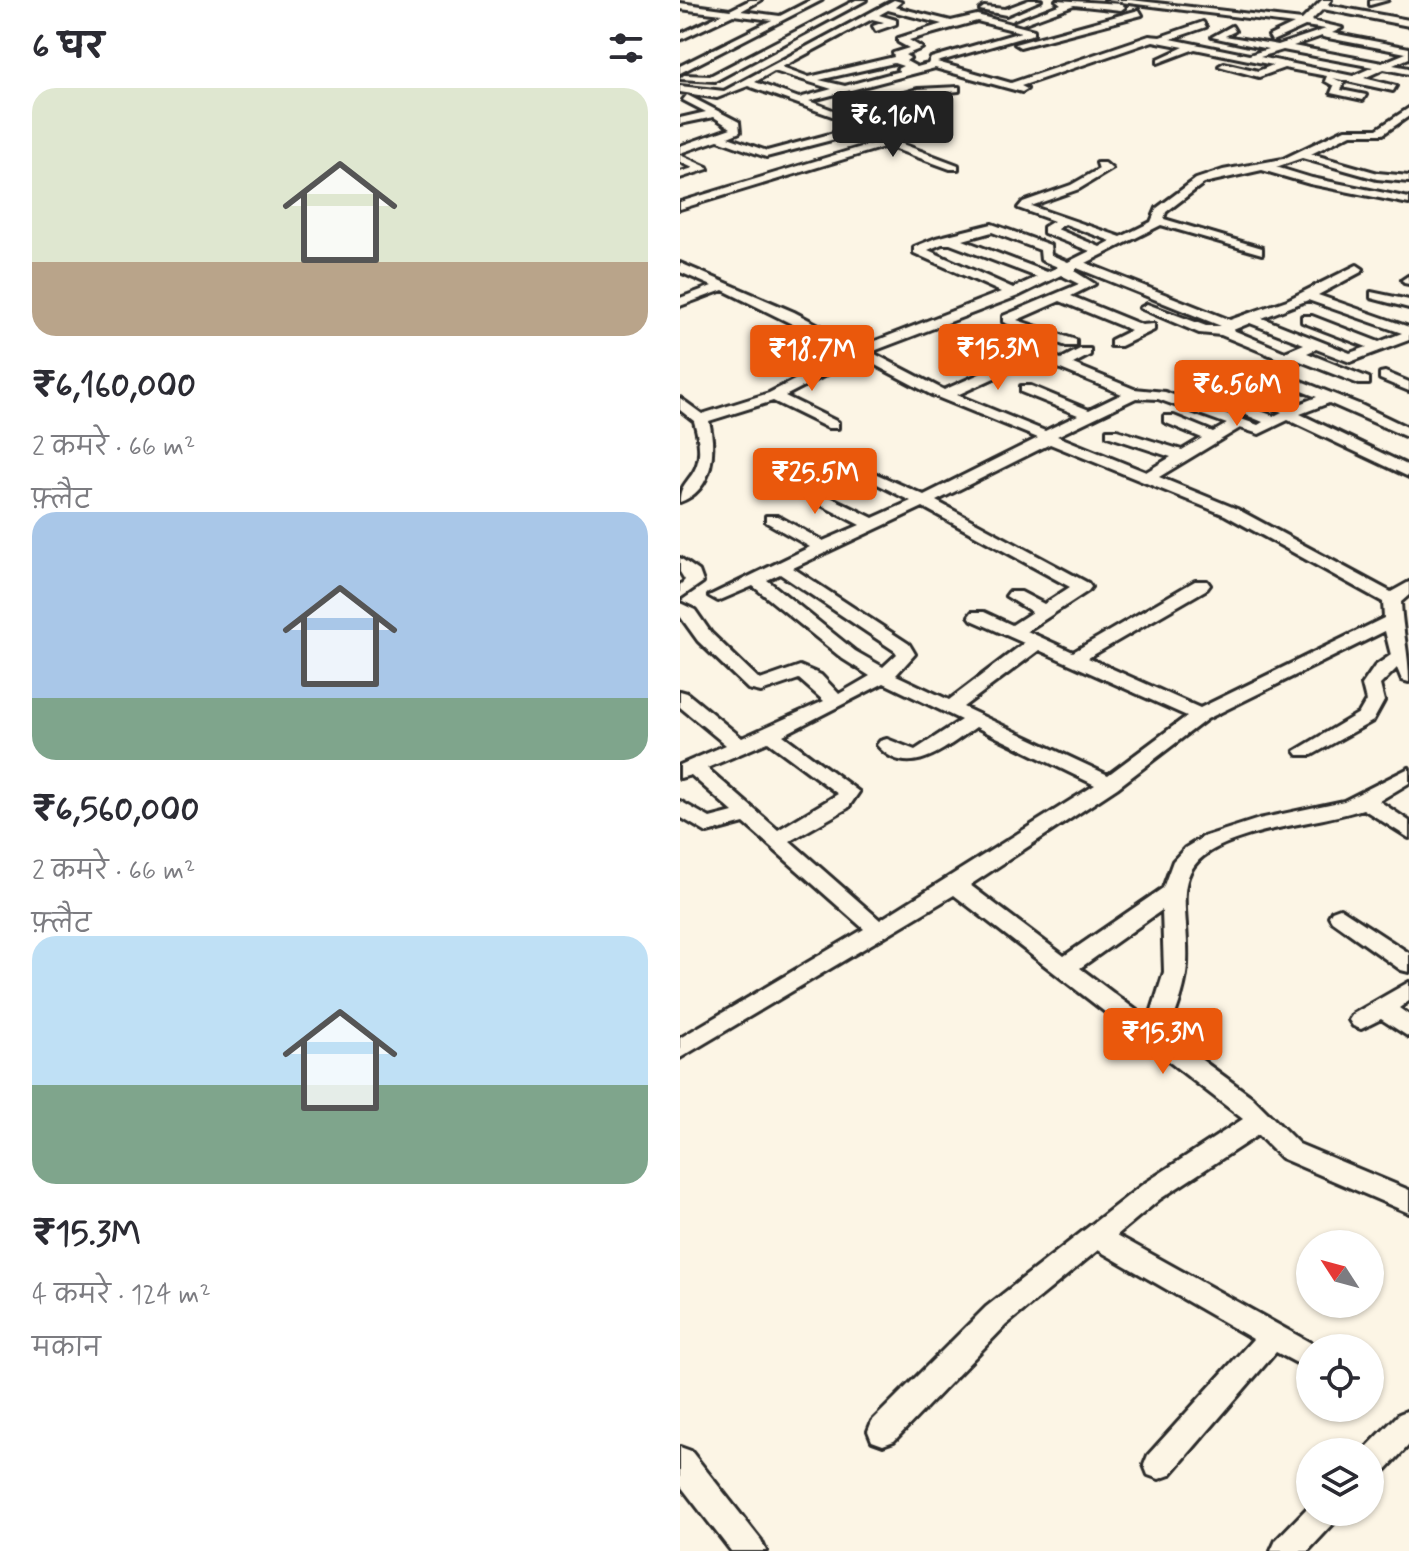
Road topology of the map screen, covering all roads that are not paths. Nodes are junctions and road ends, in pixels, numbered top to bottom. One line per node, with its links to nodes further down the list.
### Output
1 (697, 0): 20 (street)
2 (730, 0): 24 (street)
3 (757, 0): 27 (street)
4 (818, 0): 36 (street)
5 (862, 0): 43 (street)
6 (900, 0): 21 (street)
7 (906, 0): 23 (street)
8 (1037, 0): 31 (street)
9 (1044, 0): 15 (street)
10 (1109, 0): 26 (street)
11 (1139, 0): 16 (street)
12 (1207, 0): 22 (street)
13 (1230, 0): 25 (street)
14 (1360, 0): 17 (street); 39 (street)
15 (1064, 1): 26 (street); 29 (street)
16 (1164, 1): 22 (street)
17 (1388, 4)
18 (781, 5): 32 (street)
19 (1321, 6): 39 (street); 44 (street)
20 (681, 7): 24 (street)
21 (886, 7): 33 (street); 38 (street)
22 (1198, 7): 25 (street)
23 (941, 9)
24 (708, 10): 27 (street); 34 (street)
25 (1218, 10): 26 (street)
26 (1259, 12): 35 (street); 44 (street)
27 (730, 13): 32 (street); 56 (street)
28 (956, 13): 31 (street)
29 (1046, 13): 37 (street); 40 (street)
30 (1139, 13): 55 (street)
31 (981, 14): 45 (street); 51 (street)
32 (760, 16): 36 (street); 42 (street)
33 (871, 16): 48 (street); 74 (street)
34 (694, 17)
35 (1291, 17)
36 (781, 18): 43 (street); 75 (street)
37 (1062, 19)
38 (937, 20): 45 (street); 47 (street)
39 (1346, 21): 41 (street); 44 (street); 49 (street); 52 (street); 54 (street)
40 (1019, 22)
41 (1404, 22): 49 (street)
42 (746, 23)
43 (818, 23): 79 (street)
44 (1304, 23): 59 (street)
45 (955, 24): 70 (street)
46 (1203, 25): 58 (street)
47 (912, 27)
48 (876, 28)
49 (1387, 28): 53 (street)
50 (1232, 29): 57 (street)
51 (1031, 32): 55 (street); 70 (street)
52 (1375, 32)
53 (1409, 32)
54 (1321, 33): 59 (street); 60 (street)
55 (1050, 36): 70 (street)
56 (680, 37)
57 (1216, 37): 59 (street); 61 (street)
58 (1162, 39): 61 (street); 85 (street)
59 (1275, 44): 65 (street); 66 (street)
60 (1378, 45): 62 (street); 66 (street)
61 (1195, 46): 63 (street); 65 (street)
62 (1409, 53): 73 (street)
63 (1173, 56): 67 (street); 71 (street)
64 (1301, 57): 69 (street)
65 (1249, 58): 69 (street); 72 (street)
66 (1348, 59): 73 (street); 78 (street)
67 (1199, 61)
68 (1212, 64): 72 (street)
69 (1284, 64): 72 (street); 78 (street)
70 (935, 65): 76 (street); 82 (street)
71 (1181, 65)
72 (1225, 66)
73 (1383, 66): 77 (street); 80 (street)
74 (772, 68): 81 (street); 83 (street)
75 (680, 70)
76 (906, 70): 81 (street); 81 (street); 87 (street); 91 (street)
77 (1409, 71)
78 (1329, 74): 80 (street); 90 (street)
79 (680, 77)
80 (1359, 77): 84 (street); 86 (street)
81 (811, 79)
82 (991, 80): 85 (street); 87 (street)
83 (746, 82): 89 (street); 91 (street)
84 (1409, 84)
85 (1011, 86): 88 (street)
86 (1393, 88)
87 (956, 89): 94 (street)
88 (1036, 92)
89 (682, 95): 93 (street)
90 (1363, 97)
91 (798, 101): 94 (street)
92 (1409, 111): 97 (street)
93 (713, 114): 95 (street); 101 (street)
94 (837, 115): 96 (street)
95 (680, 121)
96 (870, 127): 100 (street); 102 (street)
97 (1390, 127): 98 (street); 106 (street)
98 (1409, 131)
99 (694, 136): 101 (street)
100 (837, 136): 103 (street); 104 (street)
101 (714, 138): 103 (street); 105 (street)
102 (887, 142): 104 (street); 110 (street)
103 (805, 145): 107 (street)
104 (870, 147): 107 (street)
105 (680, 150)
106 (1302, 155): 111 (street); 113 (street)
107 (837, 157): 115 (street)
108 (680, 158): 112 (street)
109 (1101, 165): 116 (street)
110 (954, 167)
111 (1265, 167): 114 (street); 117 (street)
112 (680, 175)
113 (1409, 179)
114 (1409, 201)
115 (680, 206)
116 (1063, 220): 119 (street); 121 (street)
117 (1159, 221): 119 (street); 120 (street)
118 (951, 240): 123 (street); 125 (street); 127 (street)
119 (1123, 242): 121 (street)
120 (1258, 251)
121 (1102, 252): 123 (street)
122 (680, 267): 126 (street)
123 (1071, 268): 125 (street); 130 (street); 138 (street)
124 (1357, 269): 128 (street)
125 (1049, 277): 127 (street)
126 (723, 286): 131 (street); 146 (street)
127 (1013, 293): 146 (street)
128 (1307, 295): 135 (street); 136 (street)
129 (1376, 295): 132 (street)
130 (1059, 296): 139 (street); 142 (street)
131 (680, 302)
132 (1402, 303): 135 (street)
133 (1147, 308): 134 (street)
134 (1169, 316): 138 (street); 139 (street)
135 (1367, 316): 140 (street)
136 (1250, 318): 138 (street); 144 (street)
137 (1307, 319): 145 (street)
138 (1227, 328): 149 (street)
139 (1142, 330): 143 (street)
140 (1409, 333): 145 (street)
141 (999, 339): 148 (street)
142 (1071, 343)
143 (1116, 343)
144 (1314, 345): 145 (street); 149 (street)
145 (1380, 347)
146 (861, 351): 159 (street); 160 (street)
147 (1085, 352): 151 (street)
148 (1036, 354): 151 (street); 152 (street)
149 (1293, 355): 154 (street); 162 (street)
150 (960, 356): 152 (street)
151 (1062, 364): 157 (street)
152 (997, 371): 159 (street)
153 (1385, 376): 155 (street)
154 (1364, 381)
155 (1409, 387)
156 (1026, 389): 164 (street)
157 (1132, 393): 164 (street); 168 (street)
158 (1242, 393): 165 (street)
159 (945, 395): 172 (street)
160 (774, 396): 166 (street); 169 (street)
161 (1213, 398): 165 (street)
162 (1328, 398): 165 (street); 171 (street)
163 (680, 402): 166 (street)
164 (1090, 415): 172 (street)
165 (1285, 415): 168 (street); 176 (street)
166 (692, 419): 179 (street)
167 (1169, 419): 173 (street)
168 (1237, 424): 173 (street)
169 (833, 425)
170 (1112, 433): 174 (street)
171 (1409, 434)
172 (1048, 437): 178 (street); 180 (street)
173 (1212, 437): 174 (street)
174 (1181, 455): 178 (street)
175 (791, 467): 180 (street)
176 (1406, 468)
177 (772, 474): 182 (street)
178 (1148, 477): 193 (street)
179 (680, 497)
180 (924, 501): 182 (street); 194 (street)
181 (772, 519): 183 (street)
182 (873, 525): 183 (street)
183 (823, 548): 185 (street)
184 (680, 563): 189 (street)
185 (781, 567): 186 (street); 200 (street)
186 (755, 579): 190 (street); 200 (street)
187 (1201, 585): 198 (street)
188 (1409, 587): 193 (street)
189 (680, 593)
190 (718, 596)
191 (1015, 596): 194 (street)
192 (680, 608): 202 (street)
193 (1392, 610): 199 (street); 204 (street)
194 (1046, 612): 196 (street)
195 (978, 616): 196 (street)
196 (1012, 633): 197 (street)
197 (1035, 644): 198 (street); 203 (street)
198 (1072, 660): 204 (street)
199 (1405, 665): 209 (street)
200 (884, 676): 202 (street); 203 (street)
201 (680, 697): 207 (street)
202 (836, 702): 206 (street)
203 (951, 707): 205 (street)
204 (1200, 715): 212 (street)
205 (976, 719): 208 (street); 212 (street)
206 (767, 732): 207 (street); 217 (street)
207 (738, 745): 210 (street)
208 (887, 745)
209 (1305, 751)
210 (684, 770): 215 (street)
211 (1409, 774): 213 (street)
212 (1110, 784): 218 (street)
213 (1364, 800): 216 (street); 219 (street)
214 (680, 807): 215 (street)
215 (748, 815): 217 (street)
216 (1409, 831)
217 (776, 840): 221 (street)
218 (955, 885): 221 (street); 223 (street)
219 (1173, 892): 223 (street); 228 (street)
220 (1340, 916): 222 (street)
221 (877, 929): 229 (street)
222 (1409, 964)
223 (1063, 968): 228 (street)
224 (1409, 990): 225 (street)
225 (1382, 1007): 226 (street); 227 (street)
226 (1361, 1020)
227 (1409, 1028)
228 (1155, 1039): 230 (street)
229 (680, 1049)
230 (1258, 1122): 231 (street); 232 (street)
231 (1409, 1202)
232 (1096, 1236): 233 (street); 236 (street)
233 (1273, 1336): 234 (street); 239 (street)
234 (1296, 1349)
235 (1409, 1424): 237 (street)
236 (883, 1431)
237 (1384, 1450)
238 (680, 1461): 241 (street)
239 (1159, 1465)
240 (1311, 1526): 242 (street)
241 (750, 1551)
242 (1287, 1551)

